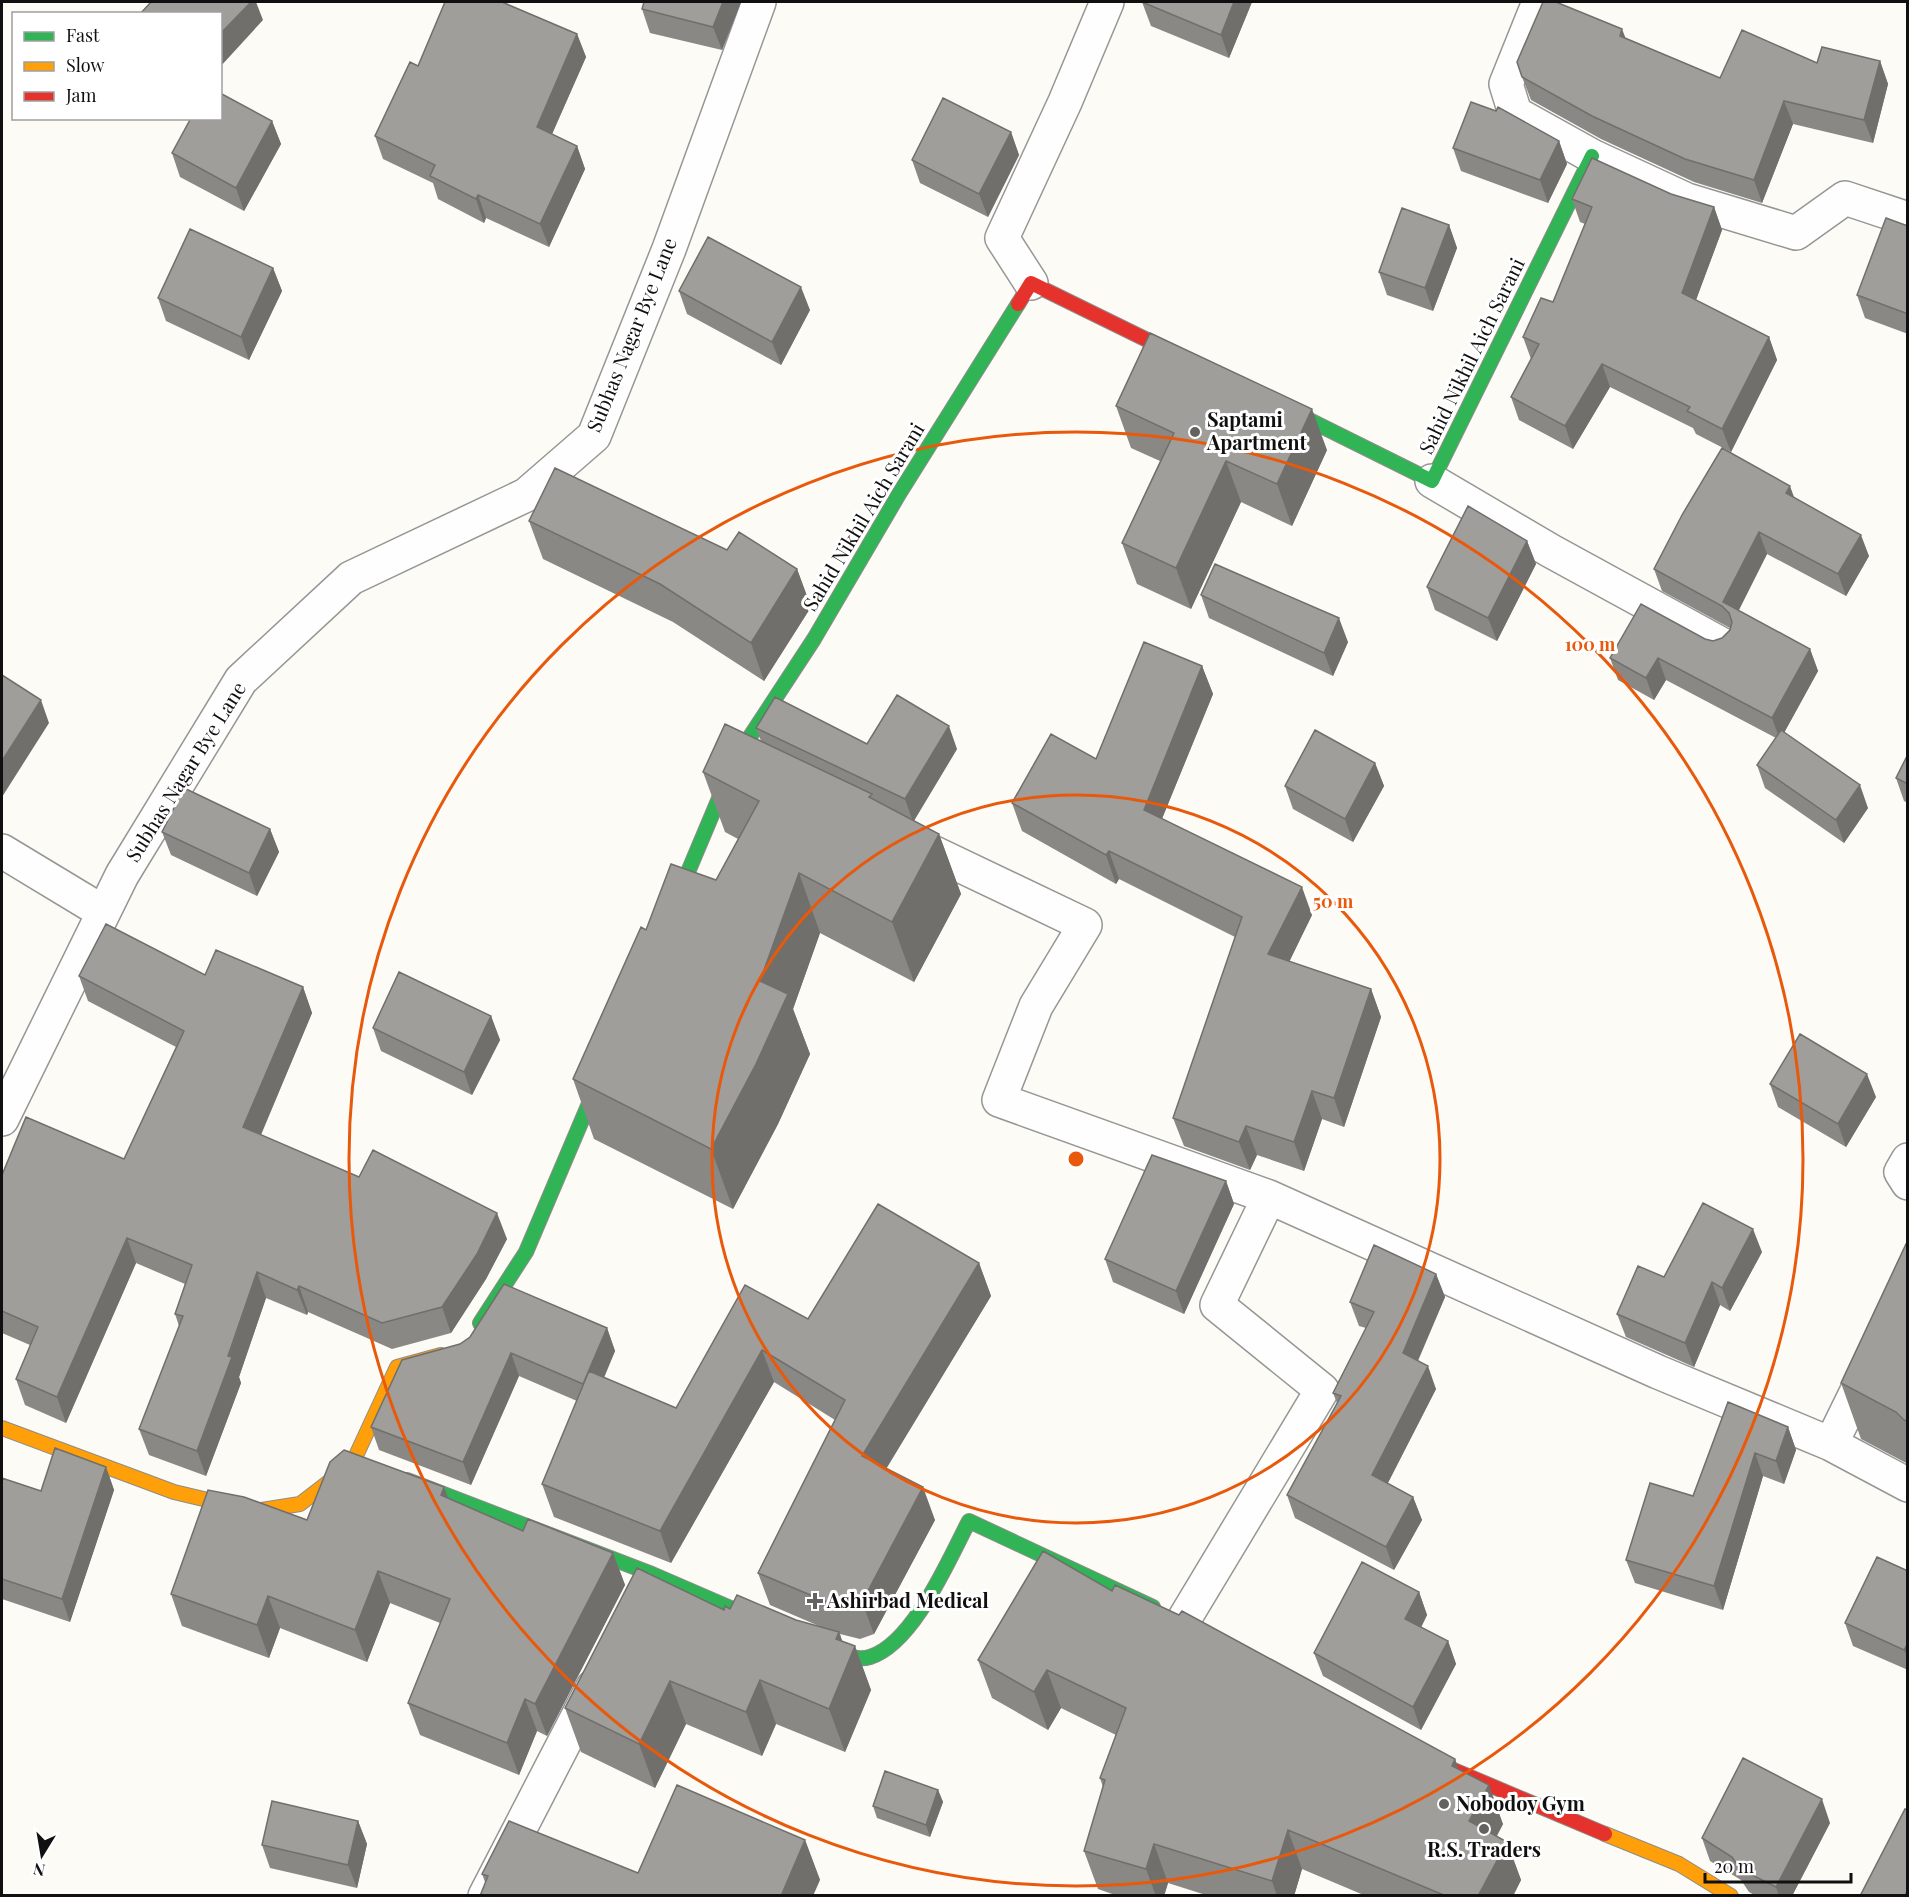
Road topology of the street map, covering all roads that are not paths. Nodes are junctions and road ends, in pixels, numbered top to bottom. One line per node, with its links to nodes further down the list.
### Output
1 (759, 2): 15 (street, Subhas Nagar Bye Lane)
2 (1107, 2): 6 (street)
3 (1539, 2): 4 (street)
4 (1592, 156): 5 (street); 9 (street, Sahid Nikhil Aich Sarani)
5 (1908, 219)
6 (1031, 283): 7 (street); 11 (street, Sahid Nikhil Aich Sarani)
7 (1200, 366)
8 (1263, 397): 9 (street, Sahid Nikhil Aich Sarani)
9 (1432, 481): 10 (street)
10 (1721, 644)
11 (736, 758): 12 (street); 16 (street, Sahid Nikhil Aich Sarani)
12 (767, 773)
13 (884, 829): 21 (street)
14 (2, 851): 15 (street)
15 (103, 912): 18 (street, Subhas Nagar Bye Lane)
16 (665, 927)
17 (607, 1061): 23 (street)
18 (2, 1119)
19 (1908, 1160): 20 (street)
20 (1908, 1183)
21 (1269, 1197): 26 (street); 31 (street)
22 (1908, 1287): 26 (street)
23 (469, 1340)
24 (452, 1352): 25 (street)
25 (2, 1428)
26 (1831, 1444): 28 (street)
27 (398, 1477): 29 (street)
28 (1908, 1485)
29 (652, 1574): 30 (street); 32 (street)
30 (636, 1605)
31 (1177, 1619): 33 (street)
32 (782, 1630)
33 (803, 1639)
34 (608, 1657): 36 (street)
35 (1438, 1762): 37 (street)
36 (485, 1896)
37 (1731, 1896)

